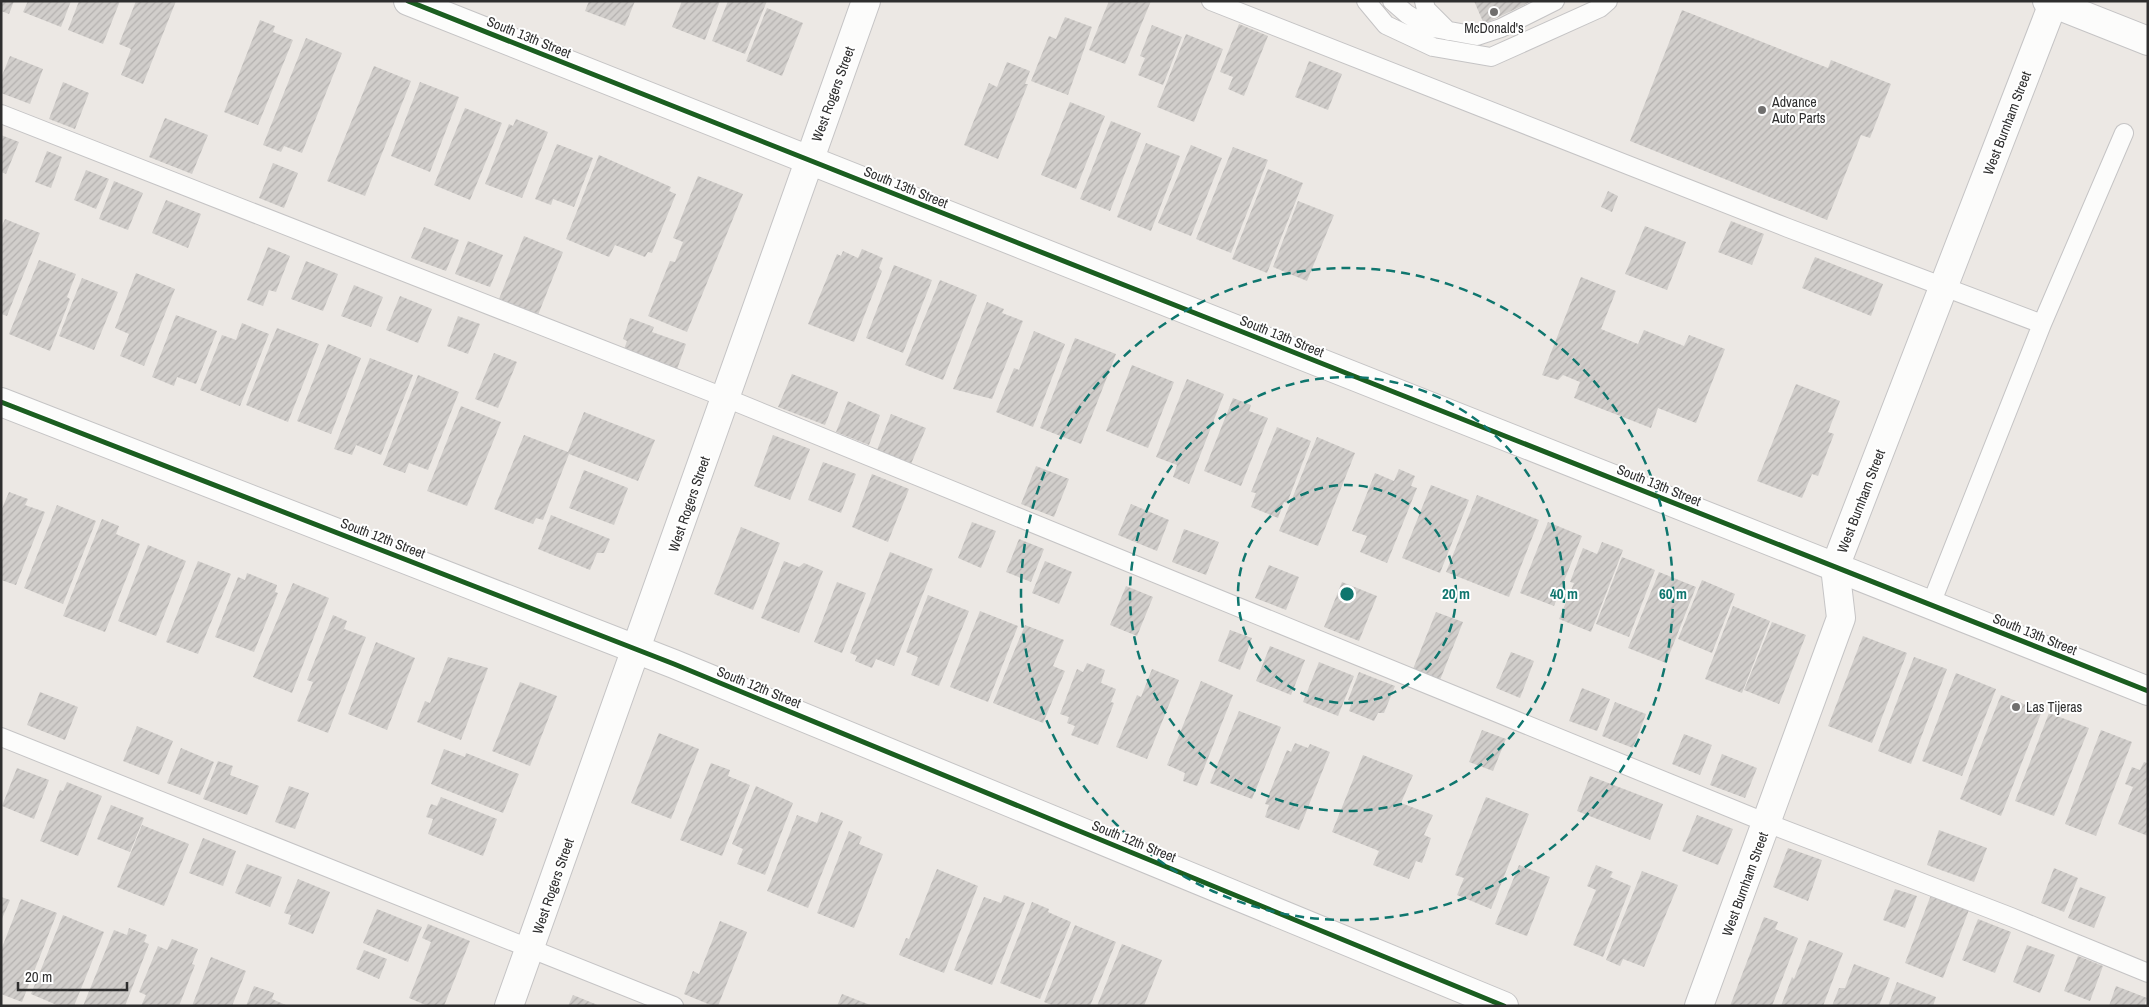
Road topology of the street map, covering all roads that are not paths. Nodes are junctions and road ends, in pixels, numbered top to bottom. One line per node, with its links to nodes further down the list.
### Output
1 (408, 1): 14 (street, South 13th Street)
2 (866, 1): 14 (street, West Rogers Street)
3 (1211, 1): 15 (lane)
4 (1366, 1): 8 (lane)
5 (1392, 1): 10 (lane)
6 (1424, 1): 10 (lane)
7 (1555, 1): 10 (lane)
8 (1608, 1)
9 (2051, 2): 11 (street); 15 (street, West Burnham Street)
10 (1448, 31)
11 (2148, 41)
12 (1, 114): 17 (lane)
13 (2124, 133): 16 (lane)
14 (809, 160): 17 (street, West Rogers Street); 19 (street, South 13th Street)
15 (1944, 286): 16 (lane); 19 (street, West Burnham Street)
16 (2042, 324): 20 (lane)
17 (726, 398): 21 (street, West Rogers Street); 24 (lane)
18 (1, 402): 21 (street, South 12th Street)
19 (1835, 567): 20 (street, South 13th Street); 24 (street, West Burnham Street)
20 (1931, 604): 22 (street, South 13th Street)
21 (637, 649): 25 (street, West Rogers Street); 29 (street, South 12th Street)
22 (2148, 691)
23 (1, 737): 25 (lane)
24 (1767, 823): 26 (lane); 30 (street, West Burnham Street)
25 (531, 949): 27 (street, West Rogers Street); 28 (lane)
26 (2148, 973)
27 (509, 1006)
28 (674, 1006)
29 (1504, 1006)
30 (1699, 1006)

